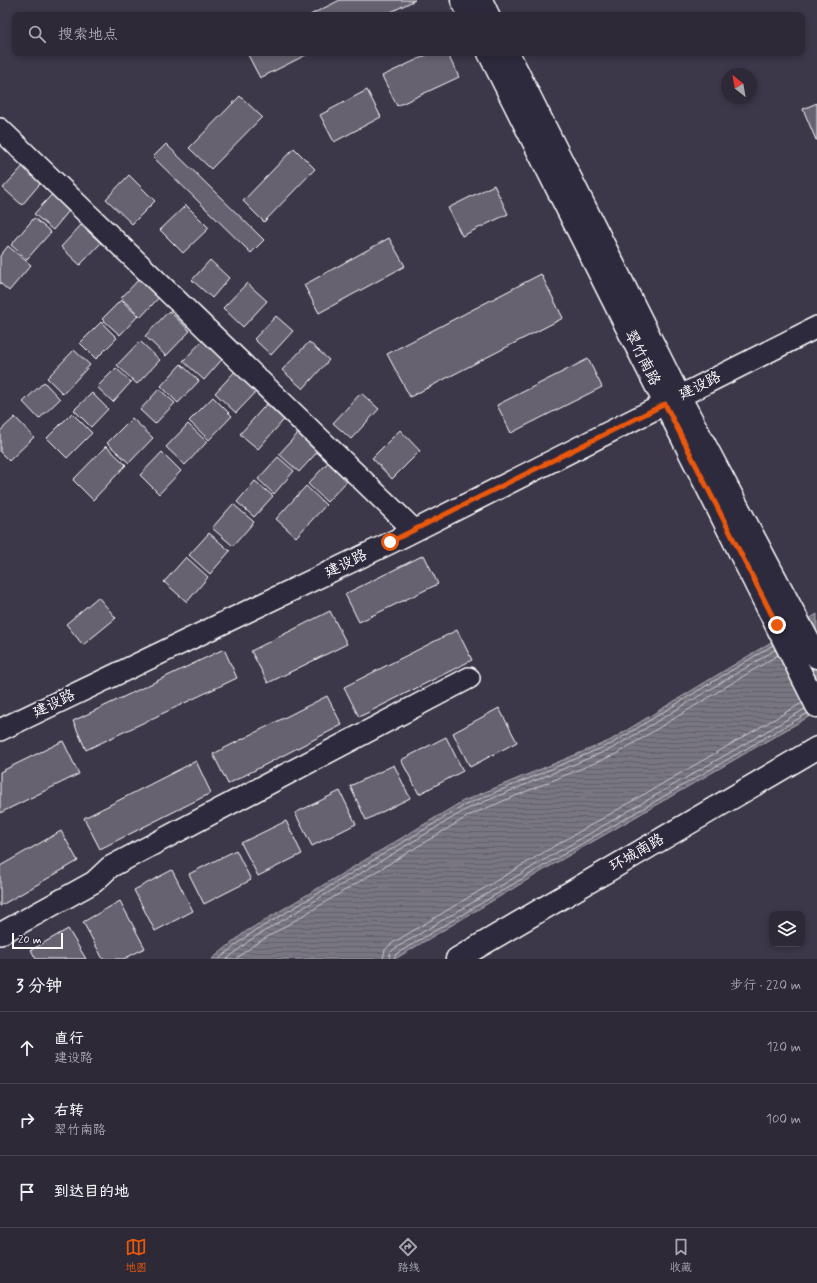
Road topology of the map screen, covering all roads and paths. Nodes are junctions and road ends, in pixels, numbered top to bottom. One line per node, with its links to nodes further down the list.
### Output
1 (462, 0): 3 (main road)
2 (481, 0): 4 (main road)
3 (468, 12)
4 (487, 12)
5 (491, 56): 9 (main road, 翠竹南路)
6 (509, 56): 9 (main road, 翠竹南路)
7 (0, 129): 10 (street)
8 (817, 327): 9 (street, 建设路)
9 (672, 400): 10 (street, 建设路); 11 (main road, 翠竹南路)
10 (414, 530): 15 (street, 建设路)
11 (786, 619): 12 (main road, 翠竹南路); 14 (main road, 翠竹南路)
12 (817, 657)
13 (469, 678): 17 (street)
14 (817, 706)
15 (0, 730)
16 (817, 748): 18 (main road, 环城南路)
17 (0, 934)
18 (457, 959)

